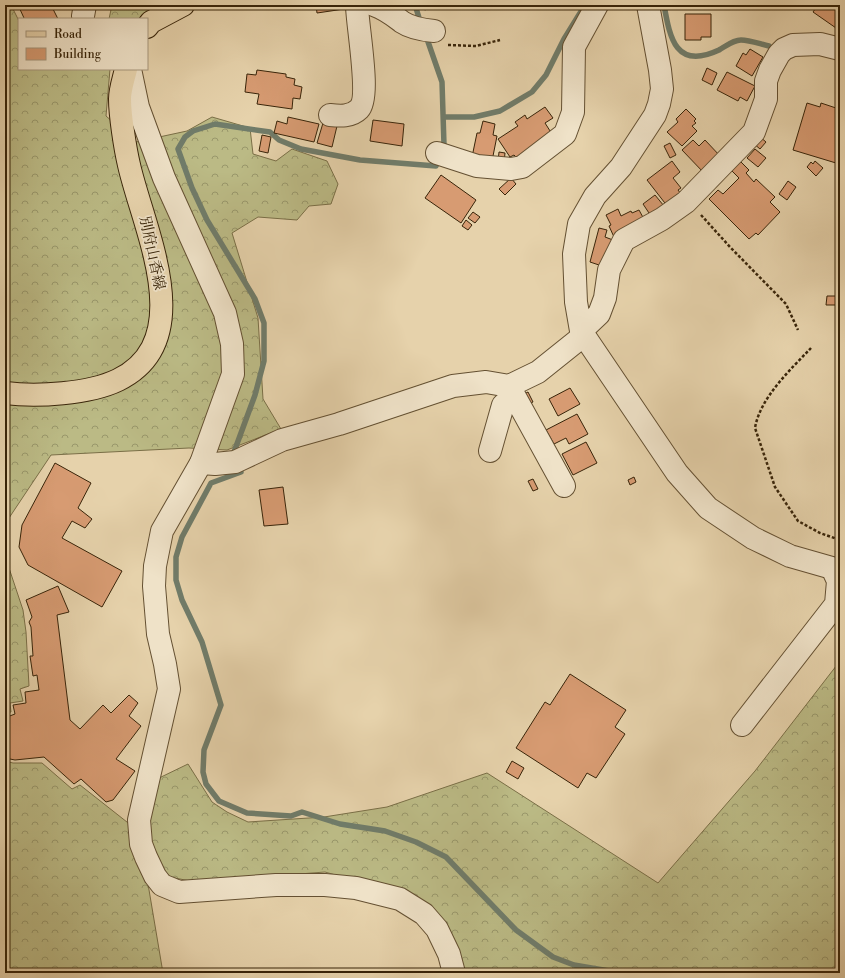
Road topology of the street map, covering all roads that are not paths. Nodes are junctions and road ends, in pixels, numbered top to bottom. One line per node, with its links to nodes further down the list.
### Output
1 (183, 5): 7 (main road)
2 (357, 5): 3 (street); 12 (street)
3 (360, 5)
4 (374, 5): 8 (street)
5 (597, 5): 13 (street)
6 (648, 5): 14 (street)
7 (148, 26)
8 (434, 31)
9 (840, 49): 14 (street)
10 (126, 70): 16 (main road, 別府山香線)
11 (130, 70): 18 (street)
12 (330, 116)
13 (437, 153)
14 (582, 334): 15 (street); 20 (street)
15 (512, 391): 17 (street); 18 (street); 19 (street)
16 (5, 393)
17 (490, 451)
18 (201, 463): 21 (street)
19 (564, 486)
20 (742, 725)
21 (454, 973)

